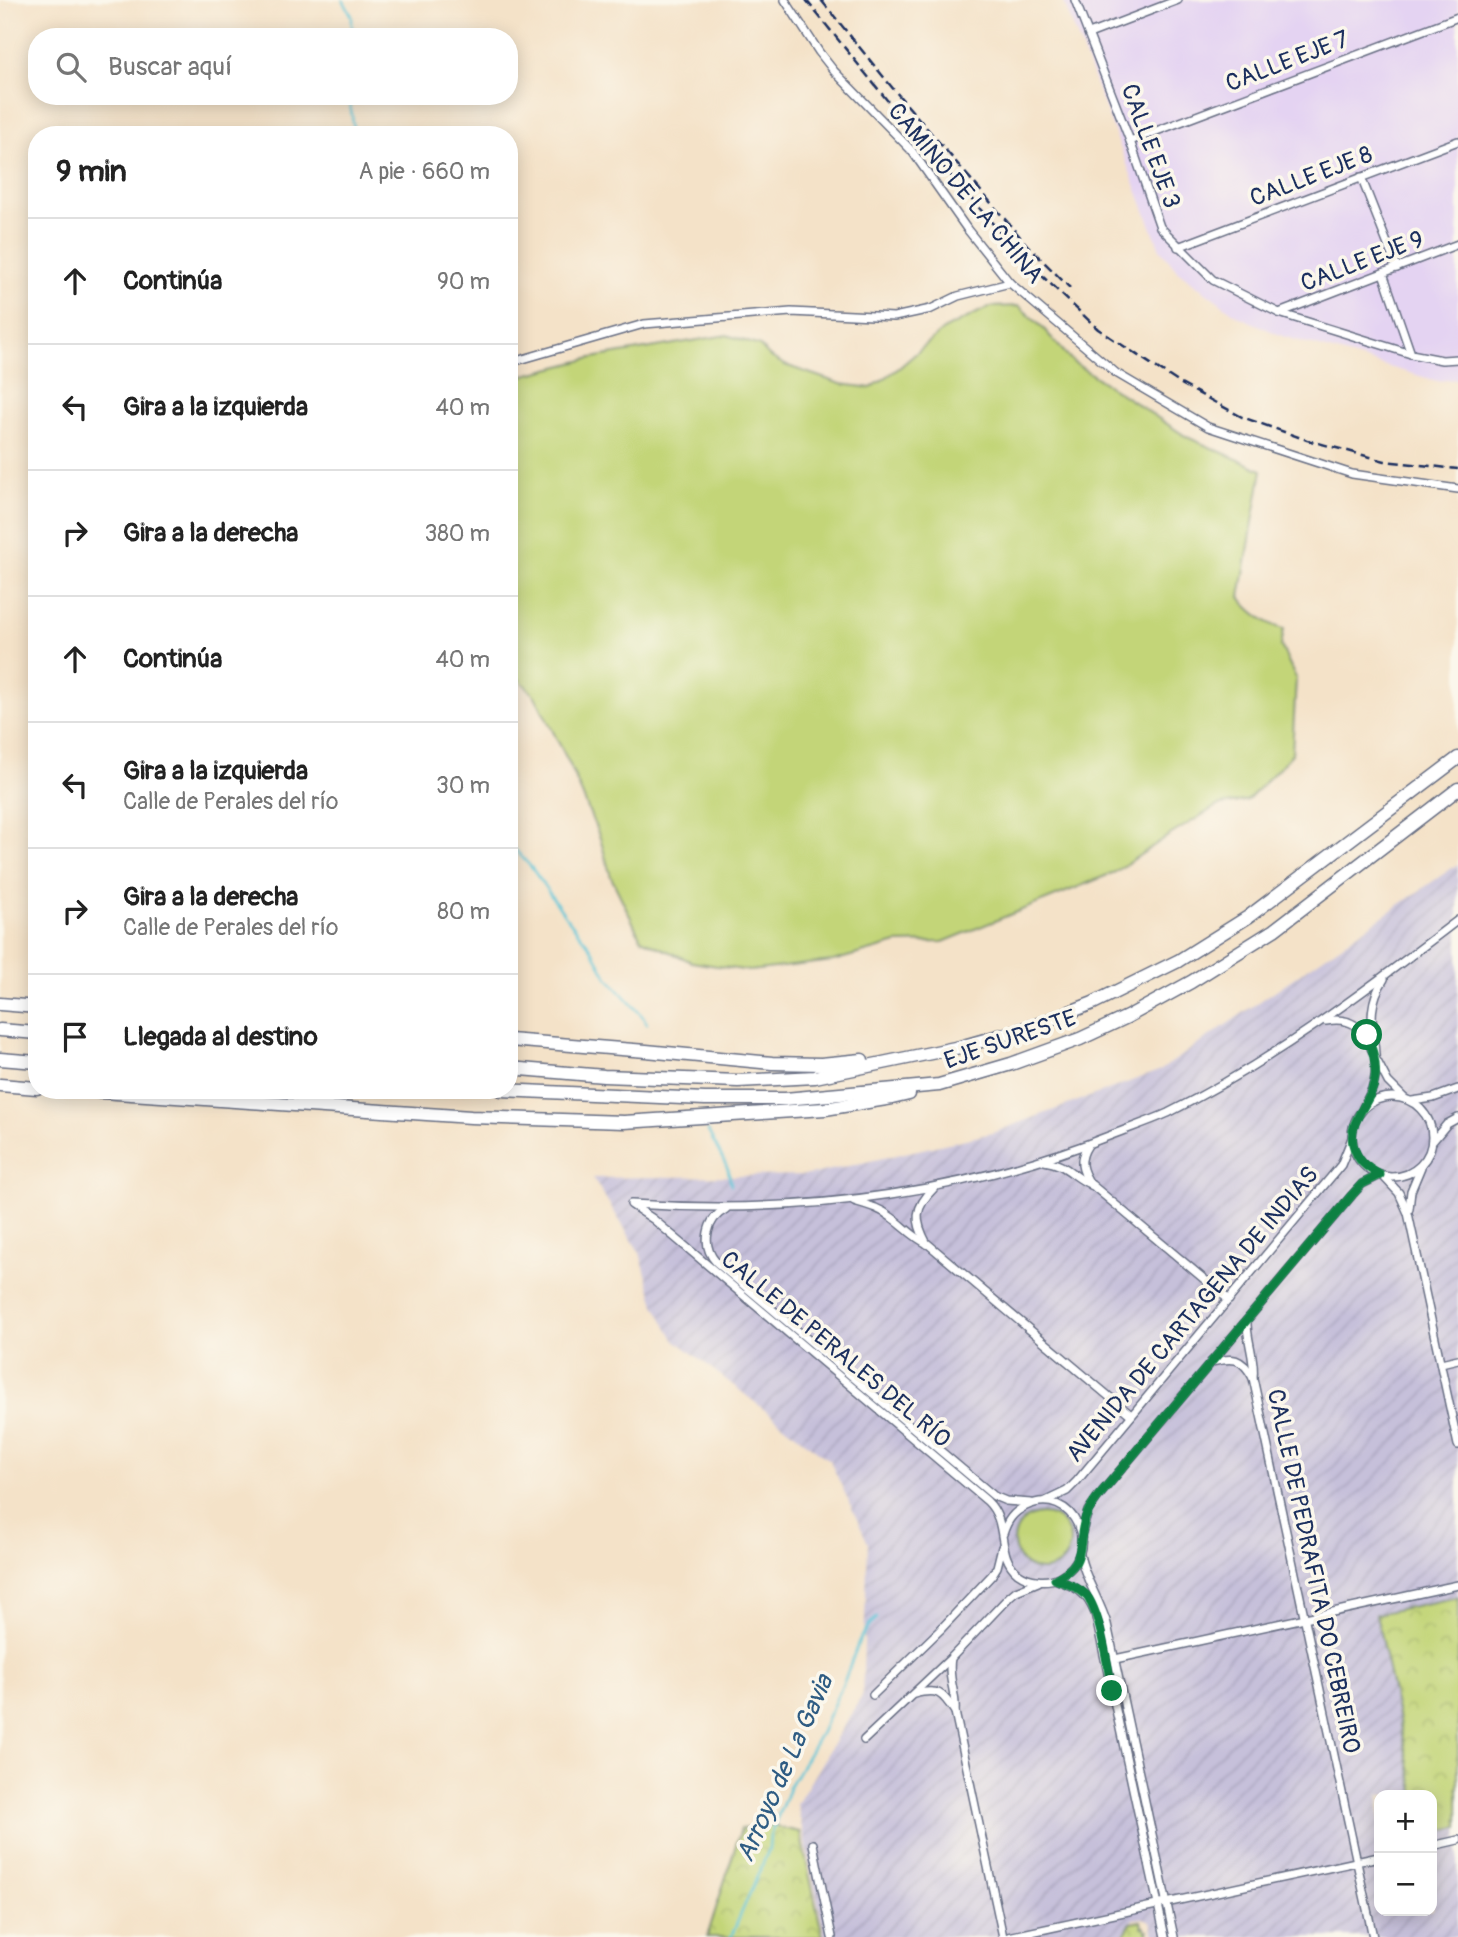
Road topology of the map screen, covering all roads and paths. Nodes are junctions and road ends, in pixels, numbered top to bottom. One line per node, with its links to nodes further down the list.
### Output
1 (785, 0): 13 (street, CAMINO DE LA CHINA)
2 (1075, 0): 5 (street, CALLE EJE 3)
3 (1178, 0): 5 (street)
4 (1458, 17): 6 (street, CALLE EJE 7)
5 (1089, 34): 6 (street, CALLE EJE 3)
6 (1130, 141): 10 (street, CALLE EJE 3)
7 (1458, 141): 8 (street, CALLE EJE 8)
8 (1361, 177): 10 (street, CALLE EJE 8); 11 (street)
9 (1458, 244): 11 (street, CALLE EJE 9)
10 (1178, 247): 14 (street, CALLE EJE 3)
11 (1397, 268): 12 (street, CALLE EJE 9)
12 (1383, 273): 14 (street, CALLE EJE 9); 15 (street)
13 (1010, 283): 17 (street); 18 (street, CAMINO DE LA CHINA)
14 (1279, 313): 15 (street, CALLE EJE 3)
15 (1411, 355): 16 (street, CALLE EJE 3)
16 (1458, 359)
17 (518, 360)
18 (1458, 489)
19 (1458, 758): 31 (highway, EJE SURESTE)
20 (1458, 789): 36 (highway, EJE SURESTE)
21 (1458, 920): 23 (street)
22 (1458, 926): 23 (street)
23 (1448, 927): 24 (street)
24 (1388, 973): 27 (street); 32 (street)
25 (0, 1004): 26 (highway)
26 (28, 1006)
27 (1322, 1022): 32 (street); 47 (street)
28 (0, 1030): 29 (highway)
29 (28, 1032)
30 (518, 1041): 31 (highway)
31 (925, 1055): 35 (highway, EJE SURESTE)
32 (1375, 1056): 42 (street); 43 (street)
33 (0, 1059): 34 (highway)
34 (28, 1061)
35 (518, 1069)
36 (939, 1085): 40 (highway, EJE SURESTE); 41 (highway)
37 (0, 1086): 38 (highway)
38 (28, 1088)
39 (1458, 1089): 42 (street)
40 (518, 1091)
41 (200, 1099)
42 (1408, 1100): 43 (street); 46 (street)
43 (1361, 1112): 45 (street)
44 (1458, 1118): 46 (street)
45 (1352, 1138): 50 (street); 57 (street, AVENIDA DE CARTAGENA DE INDIAS)
46 (1432, 1143): 49 (street)
47 (1089, 1144): 48 (street); 51 (street)
48 (1040, 1161): 51 (street); 52 (street)
49 (1424, 1161): 50 (street); 55 (street)
50 (1382, 1176): 55 (street); 58 (street, AVENIDA DE CARTAGENA DE INDIAS)
51 (1092, 1185): 57 (street)
52 (934, 1188): 53 (street); 56 (street)
53 (849, 1200): 54 (street); 56 (street)
54 (730, 1208): 66 (street, CALLE DE PERALES DEL RÍO); 68 (street, CALLE DE PERALES DEL RÍO)
55 (1408, 1213): 61 (street)
56 (928, 1244): 63 (street)
57 (1229, 1300): 63 (street, AVENIDA DE CARTAGENA DE INDIAS)
58 (1247, 1320): 60 (street, AVENIDA DE CARTAGENA DE INDIAS); 62 (street, CALLE DE PEDRAFITA DO CEBREIRO)
59 (1458, 1359): 61 (street)
60 (1211, 1362): 62 (street, CALLE DE PEDRAFITA DO CEBREIRO); 67 (street, AVENIDA DE CARTAGENA DE INDIAS)
61 (1441, 1363): 64 (street)
62 (1253, 1378): 73 (street, CALLE DE PEDRAFITA DO CEBREIRO)
63 (1131, 1415): 65 (street, AVENIDA DE CARTAGENA DE INDIAS)
64 (1458, 1445)
65 (1046, 1501): 66 (street); 67 (street)
66 (1031, 1503): 68 (street)
67 (1081, 1536): 69 (street)
68 (1003, 1538): 71 (street); 77 (street)
69 (1080, 1554): 70 (street); 75 (street)
70 (1055, 1579): 71 (street); 85 (street)
71 (1041, 1581): 74 (street)
72 (1458, 1585): 73 (street)
73 (1304, 1618): 75 (street); 84 (street, CALLE DE PEDRAFITA DO CEBREIRO)
74 (951, 1658): 76 (street); 78 (street)
75 (1115, 1659): 85 (street)
76 (914, 1694): 78 (street); 79 (street)
77 (873, 1695)
78 (955, 1712): 87 (street)
79 (863, 1740)
80 (1458, 1840): 82 (street)
81 (813, 1844): 86 (street)
82 (1437, 1845)
83 (1374, 1858): 84 (street)
84 (1357, 1862): 85 (street); 90 (street, CALLE DE PEDRAFITA DO CEBREIRO)
85 (1163, 1903): 87 (street); 88 (street); 89 (street)
86 (832, 1937)
87 (1006, 1937)
88 (1166, 1937)
89 (1174, 1937)
90 (1373, 1937)

